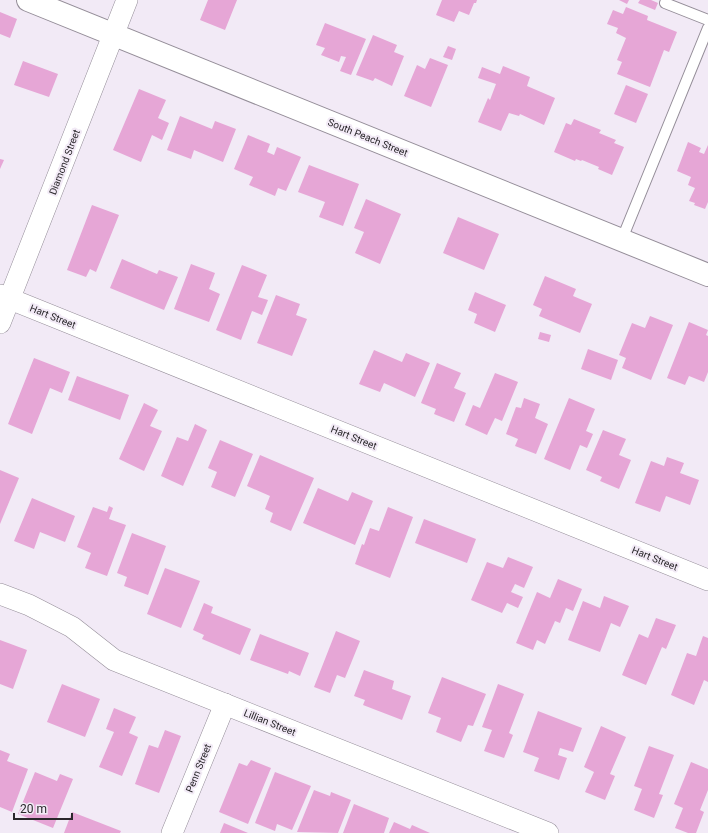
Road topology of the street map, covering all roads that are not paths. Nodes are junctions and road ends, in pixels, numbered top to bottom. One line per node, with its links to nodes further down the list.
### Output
1 (28, 0): 6 (street, South Peach Street)
2 (127, 0): 6 (street, Diamond Street)
3 (665, 3): 4 (lane)
4 (708, 20)
5 (708, 28): 7 (lane)
6 (113, 35): 7 (street, South Peach Street); 9 (street, Diamond Street)
7 (622, 239): 8 (street, South Peach Street)
8 (708, 275)
9 (5, 297): 10 (street, Diamond Street); 11 (street, Hart Street)
10 (0, 323)
11 (708, 580)
12 (0, 594): 13 (street, Lillian Street)
13 (224, 704): 14 (street, Penn Street); 15 (street, Lillian Street)
14 (172, 833)
15 (548, 833)

